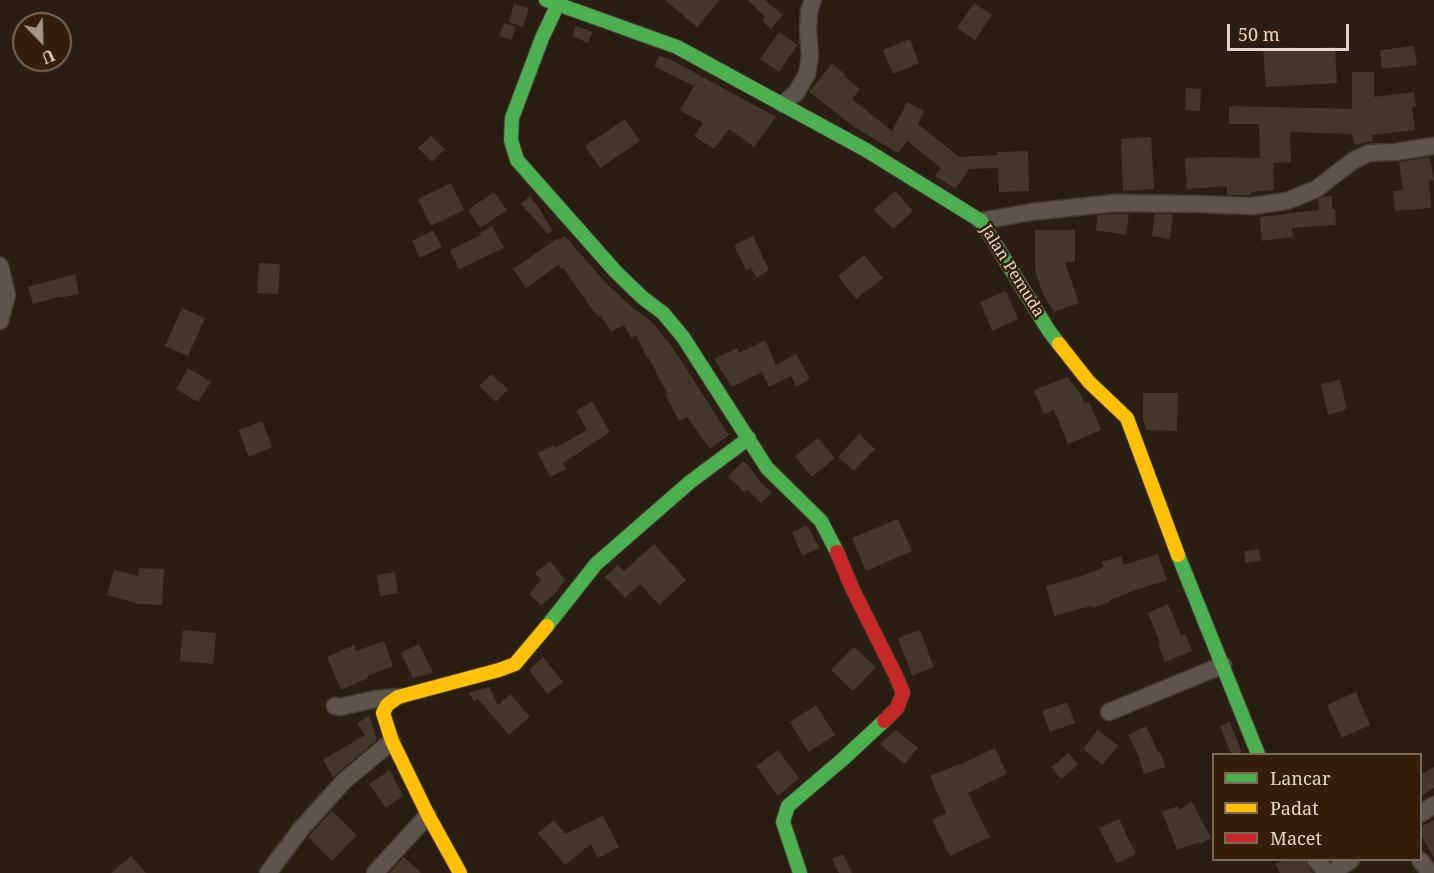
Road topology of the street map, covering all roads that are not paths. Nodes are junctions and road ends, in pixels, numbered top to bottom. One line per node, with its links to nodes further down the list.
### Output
1 (813, 0): 3 (street)
2 (552, 2): 3 (street, Jalan Pemuda); 8 (street)
3 (783, 105): 5 (street, Jalan Pemuda)
4 (1434, 146): 5 (street)
5 (981, 221): 9 (street, Jalan Pemuda)
6 (0, 267): 7 (street)
7 (0, 321)
8 (749, 438): 10 (street); 22 (street)
9 (1223, 665): 12 (street); 14 (street, Jalan Pemuda)
10 (398, 697): 11 (street); 13 (street)
11 (335, 706)
12 (1109, 712)
13 (392, 741): 15 (street); 19 (street)
14 (1258, 753)
15 (428, 815): 20 (street); 21 (street)
16 (1317, 861): 23 (street)
17 (1349, 861): 23 (street)
18 (1421, 861): 24 (street)
19 (268, 873)
20 (375, 873)
21 (460, 873)
22 (800, 873)
23 (1329, 873)
24 (1430, 873)

